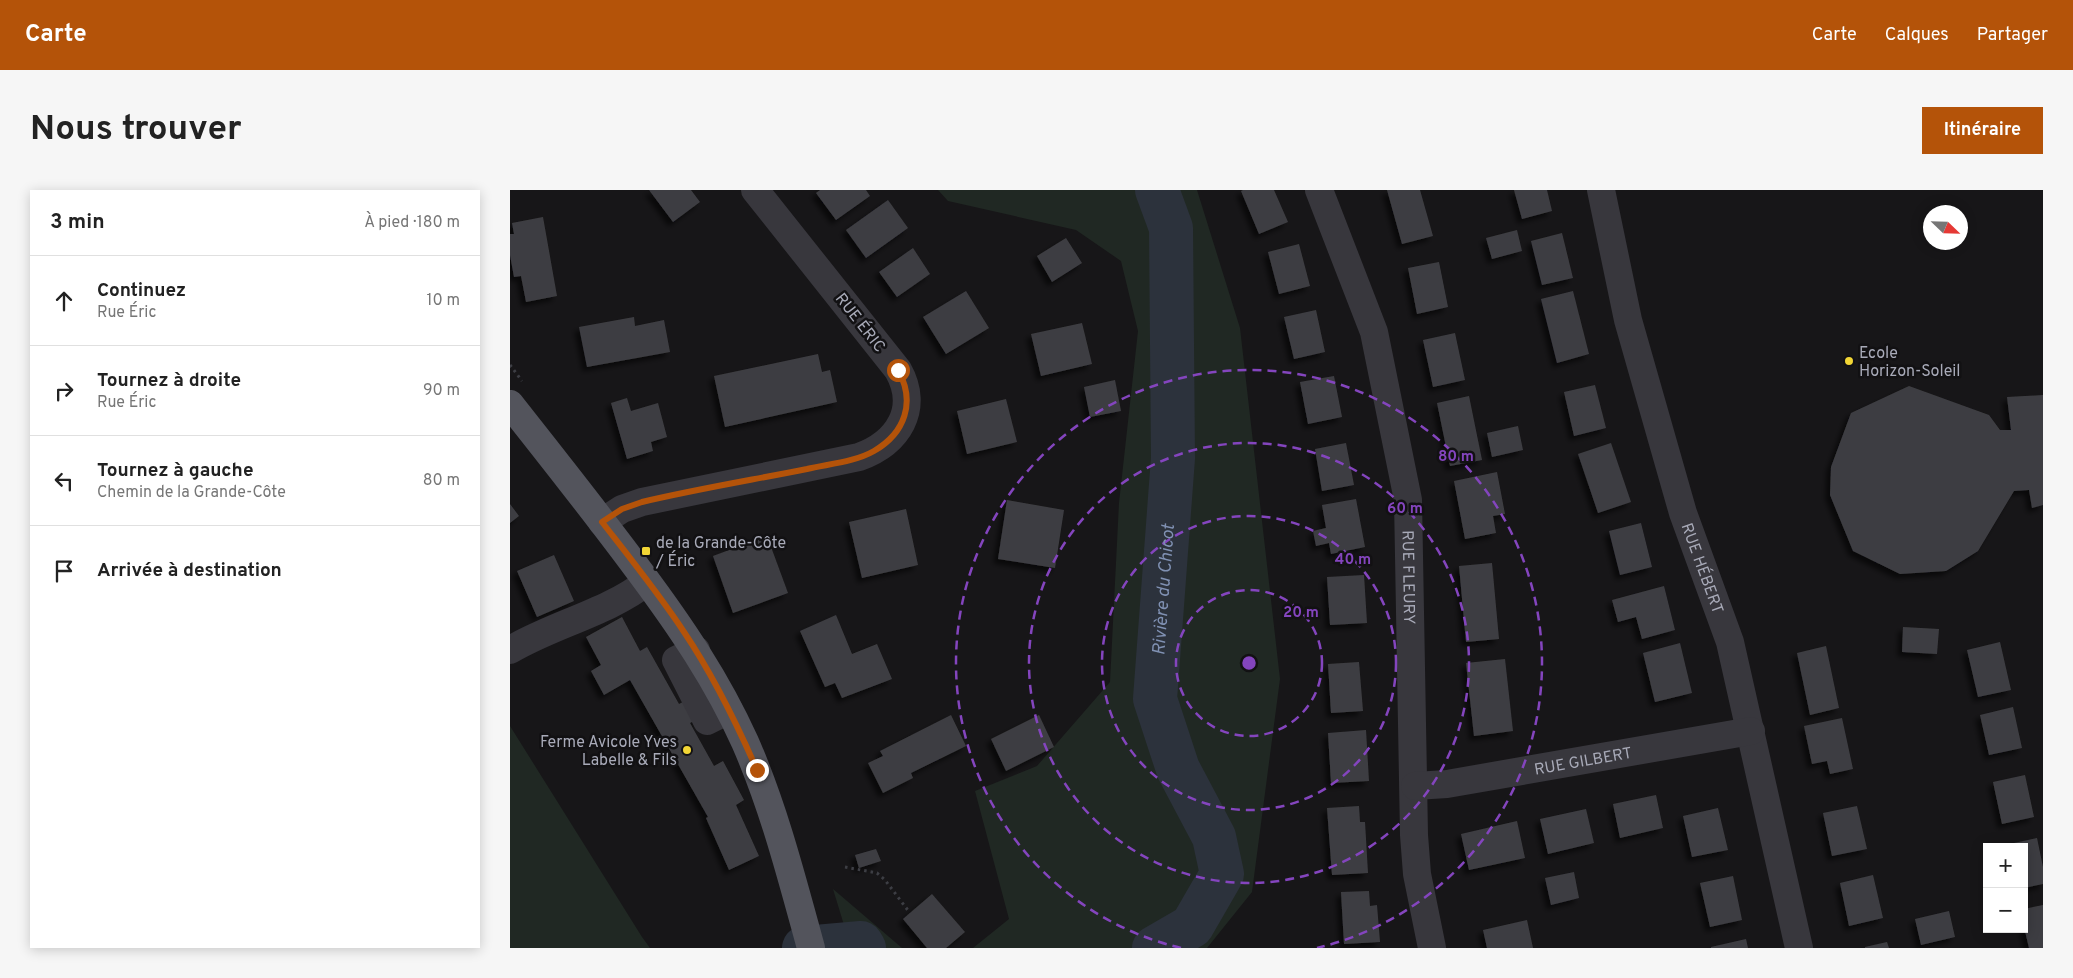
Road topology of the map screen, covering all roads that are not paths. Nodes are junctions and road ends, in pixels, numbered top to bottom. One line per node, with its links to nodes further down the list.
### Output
1 (755, 190): 5 (street, RUE ÉRIC)
2 (1319, 190): 9 (street, RUE FLEURY)
3 (1601, 190): 8 (street, RUE HÉBERT)
4 (510, 404): 5 (main road)
5 (602, 522): 6 (main road)
6 (648, 582): 7 (street); 10 (main road)
7 (510, 650)
8 (1751, 731): 9 (street, RUE GILBERT); 12 (street, RUE HÉBERT)
9 (1415, 786): 11 (street, RUE FLEURY)
10 (811, 948)
11 (1432, 948)
12 (1799, 948)

